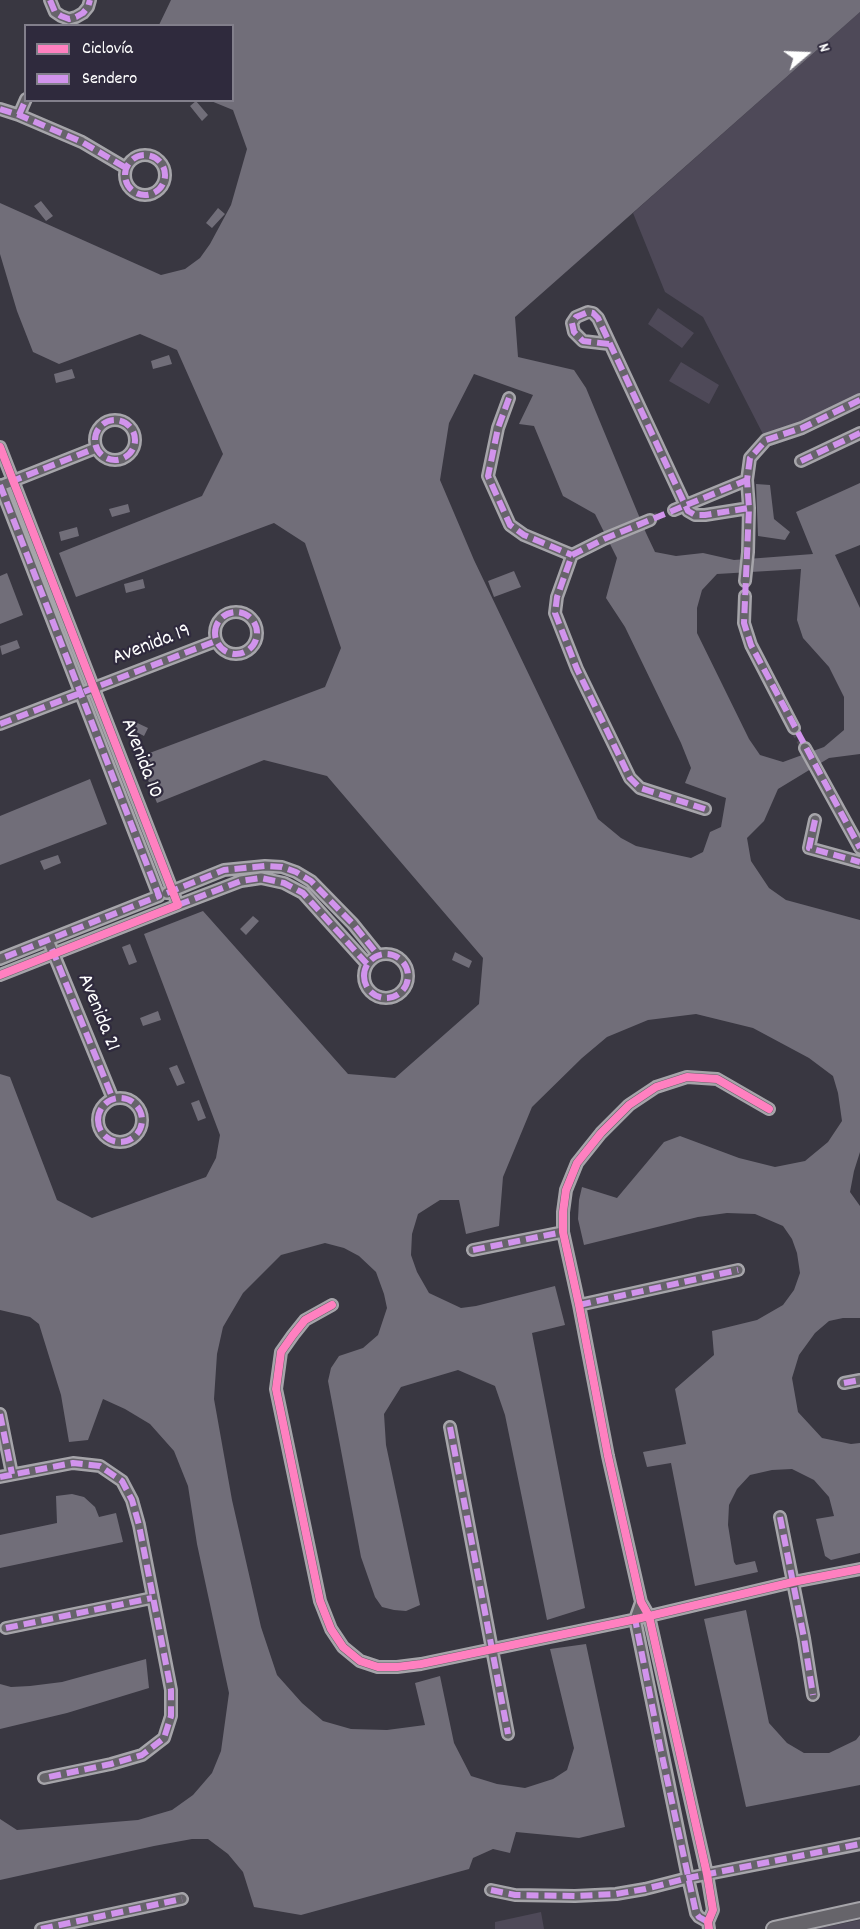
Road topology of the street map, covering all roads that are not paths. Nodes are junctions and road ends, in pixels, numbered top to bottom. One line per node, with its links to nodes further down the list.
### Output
1 (50, 0): 3 (street)
2 (90, 0): 3 (street)
3 (59, 21)
4 (25, 102): 6 (street)
5 (0, 109): 6 (street)
6 (19, 115): 7 (street)
7 (126, 168): 7 (street)
8 (609, 344): 18 (street)
9 (509, 398): 22 (street)
10 (860, 400): 15 (street)
11 (860, 433): 14 (street)
12 (0, 447): 16 (street, Avenida 10)
13 (96, 448): 13 (street); 16 (street)
14 (801, 461)
15 (747, 480): 18 (street); 19 (street)
16 (13, 481): 17 (street); 24 (street, Avenida 10)
17 (0, 486): 25 (street, Avenida 10)
18 (684, 505): 19 (street); 20 (street)
19 (749, 508): 23 (street)
20 (674, 510)
21 (647, 521): 22 (street)
22 (572, 555): 35 (street)
23 (745, 578)
24 (52, 583): 25 (street); 28 (street, Avenida 10)
25 (39, 588): 29 (street, Avenida 10)
26 (745, 596): 31 (street)
27 (216, 641): 27 (street, Avenida 19); 28 (street, Avenida 19)
28 (93, 688): 29 (street, Avenida 19); 33 (street, Avenida 10)
29 (79, 693): 30 (street, Avenida 19); 34 (street, Avenida 10)
30 (0, 724)
31 (794, 728)
32 (806, 749): 37 (street)
33 (132, 787): 34 (street); 39 (street, Avenida 10)
34 (118, 792): 40 (street, Avenida 10)
35 (705, 809)
36 (815, 820): 38 (street)
37 (860, 848)
38 (860, 862)
39 (172, 891): 40 (street); 41 (street, Avenida 10); 45 (street)
40 (159, 896): 42 (street, Avenida 10); 43 (street)
41 (178, 905): 42 (street); 47 (street)
42 (165, 910): 44 (street)
43 (48, 940): 44 (street, Avenida 21); 46 (street)
44 (54, 955): 48 (street); 49 (street, Avenida 21)
45 (378, 955): 47 (street); 47 (street)
46 (0, 959)
47 (367, 964)
48 (0, 975)
49 (113, 1099): 49 (street)
50 (769, 1109): 51 (street)
51 (562, 1232): 52 (street); 55 (street)
52 (472, 1250)
53 (738, 1269): 55 (street)
54 (332, 1305): 70 (street)
55 (579, 1305): 66 (street)
56 (860, 1380): 57 (street)
57 (844, 1383)
58 (0, 1414): 60 (street)
59 (450, 1427): 70 (street)
60 (12, 1474): 61 (street); 65 (street)
61 (0, 1477)
62 (780, 1516): 64 (street)
63 (860, 1569): 64 (street)
64 (793, 1582): 67 (street); 71 (street)
65 (152, 1598): 69 (street); 73 (street)
66 (641, 1602): 67 (street); 68 (street)
67 (649, 1616): 68 (street); 75 (street)
68 (635, 1619): 70 (street); 76 (street)
69 (6, 1628)
70 (491, 1650): 72 (street)
71 (813, 1695)
72 (508, 1734)
73 (44, 1778)
74 (860, 1844): 75 (street)
75 (707, 1874): 76 (street); 80 (street)
76 (688, 1878): 77 (street); 80 (street)
77 (491, 1890)
78 (182, 1899): 81 (street)
79 (860, 1910): 82 (main road)
80 (709, 1925)
81 (41, 1929)
82 (774, 1929)

